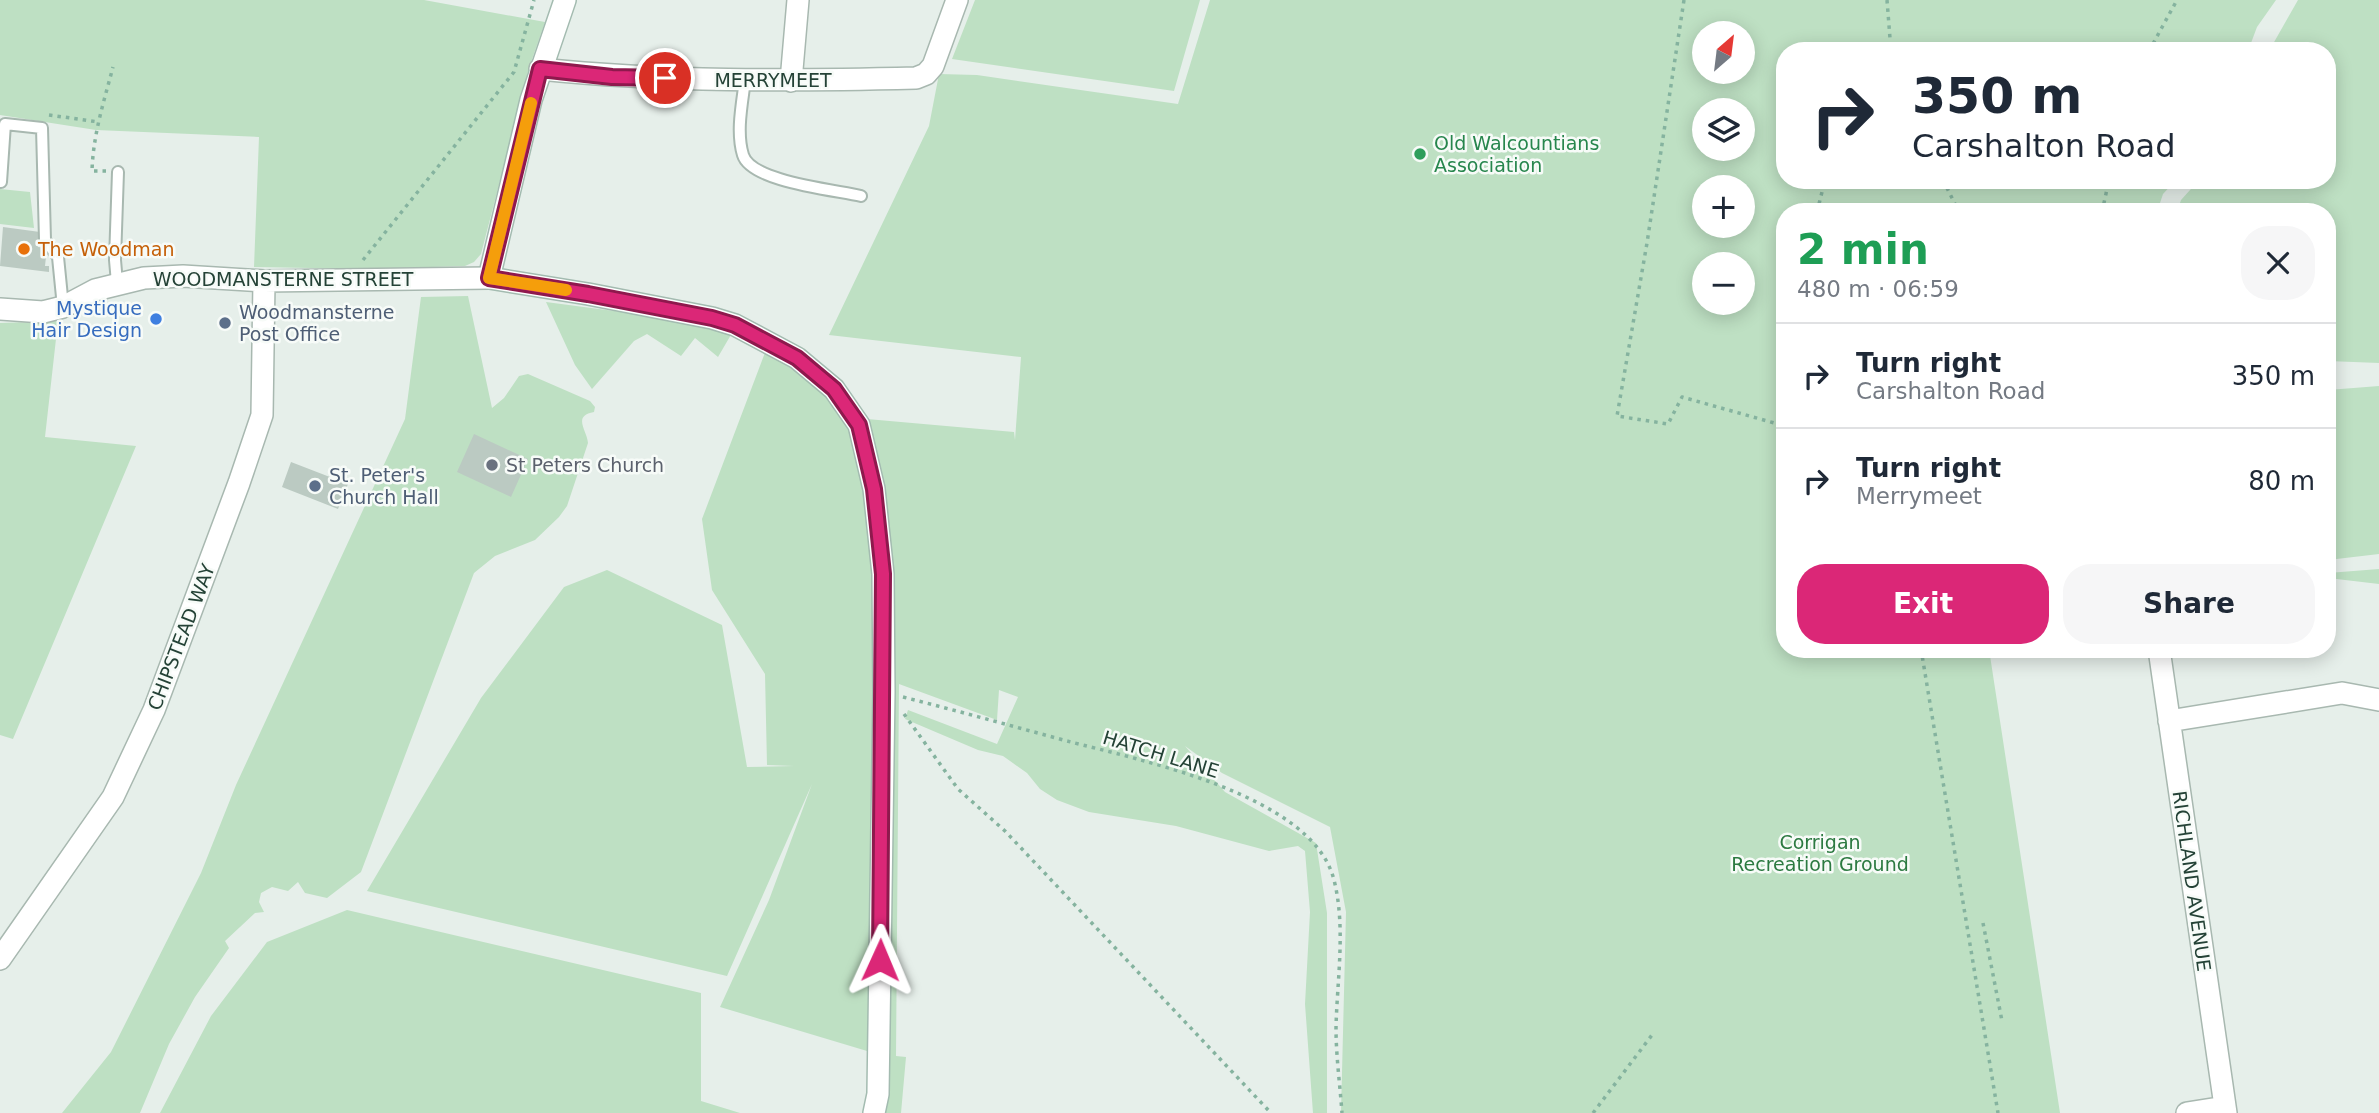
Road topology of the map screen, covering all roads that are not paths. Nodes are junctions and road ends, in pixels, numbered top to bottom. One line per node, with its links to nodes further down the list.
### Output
1 (565, 0): 4 (street)
2 (798, 0): 6 (street)
3 (957, 0): 6 (street, MERRYMEET)
4 (540, 69): 5 (street, MERRYMEET); 10 (street)
5 (745, 80): 6 (street, MERRYMEET); 9 (lane)
6 (791, 81)
7 (118, 172): 12 (lane)
8 (1, 182): 13 (lane)
9 (861, 196)
10 (489, 278): 11 (street, WOODMANSTERNE STREET); 20 (street, WOODMANSTERNE STREET)
11 (264, 281): 12 (street, WOODMANSTERNE STREET); 18 (street, CHIPSTEAD WAY)
12 (117, 283): 13 (street, WOODMANSTERNE STREET)
13 (63, 307): 14 (street, WOODMANSTERNE STREET)
14 (0, 309)
15 (2160, 658): 17 (street, RICHLAND AVENUE)
16 (2379, 700): 17 (street)
17 (2169, 721): 19 (street, RICHLAND AVENUE)
18 (0, 959)
19 (2226, 1110): 21 (street)
20 (874, 1113)
21 (2186, 1113)

